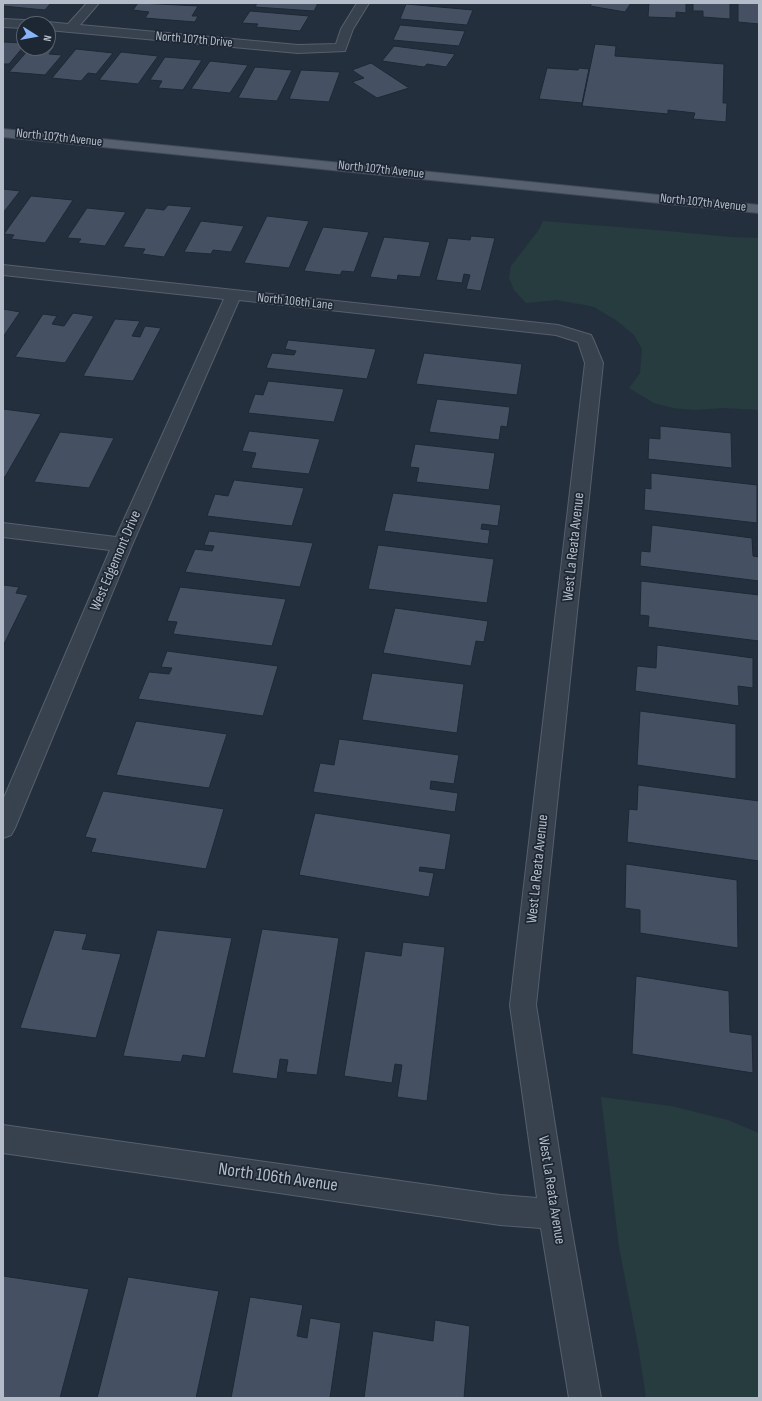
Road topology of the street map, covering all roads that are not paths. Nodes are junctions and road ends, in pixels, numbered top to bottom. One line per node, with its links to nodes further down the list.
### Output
1 (93, 3): 6 (street)
2 (363, 3): 6 (street, North 107th Drive)
3 (3, 23): 4 (street)
4 (16, 24)
5 (56, 27): 6 (street, North 107th Drive)
6 (71, 28)
7 (3, 133): 8 (main road, North 107th Avenue)
8 (759, 209)
9 (3, 270): 10 (street, North 106th Lane)
10 (233, 296): 11 (street, North 106th Lane); 13 (street, West Edgemont Drive)
11 (585, 339): 16 (street, West La Reata Avenue)
12 (3, 530): 13 (street)
13 (122, 545): 14 (street, West Edgemont Drive)
14 (3, 828)
15 (3, 1139): 16 (street, North 106th Avenue)
16 (554, 1214): 17 (street, West La Reata Avenue)
17 (585, 1398)

